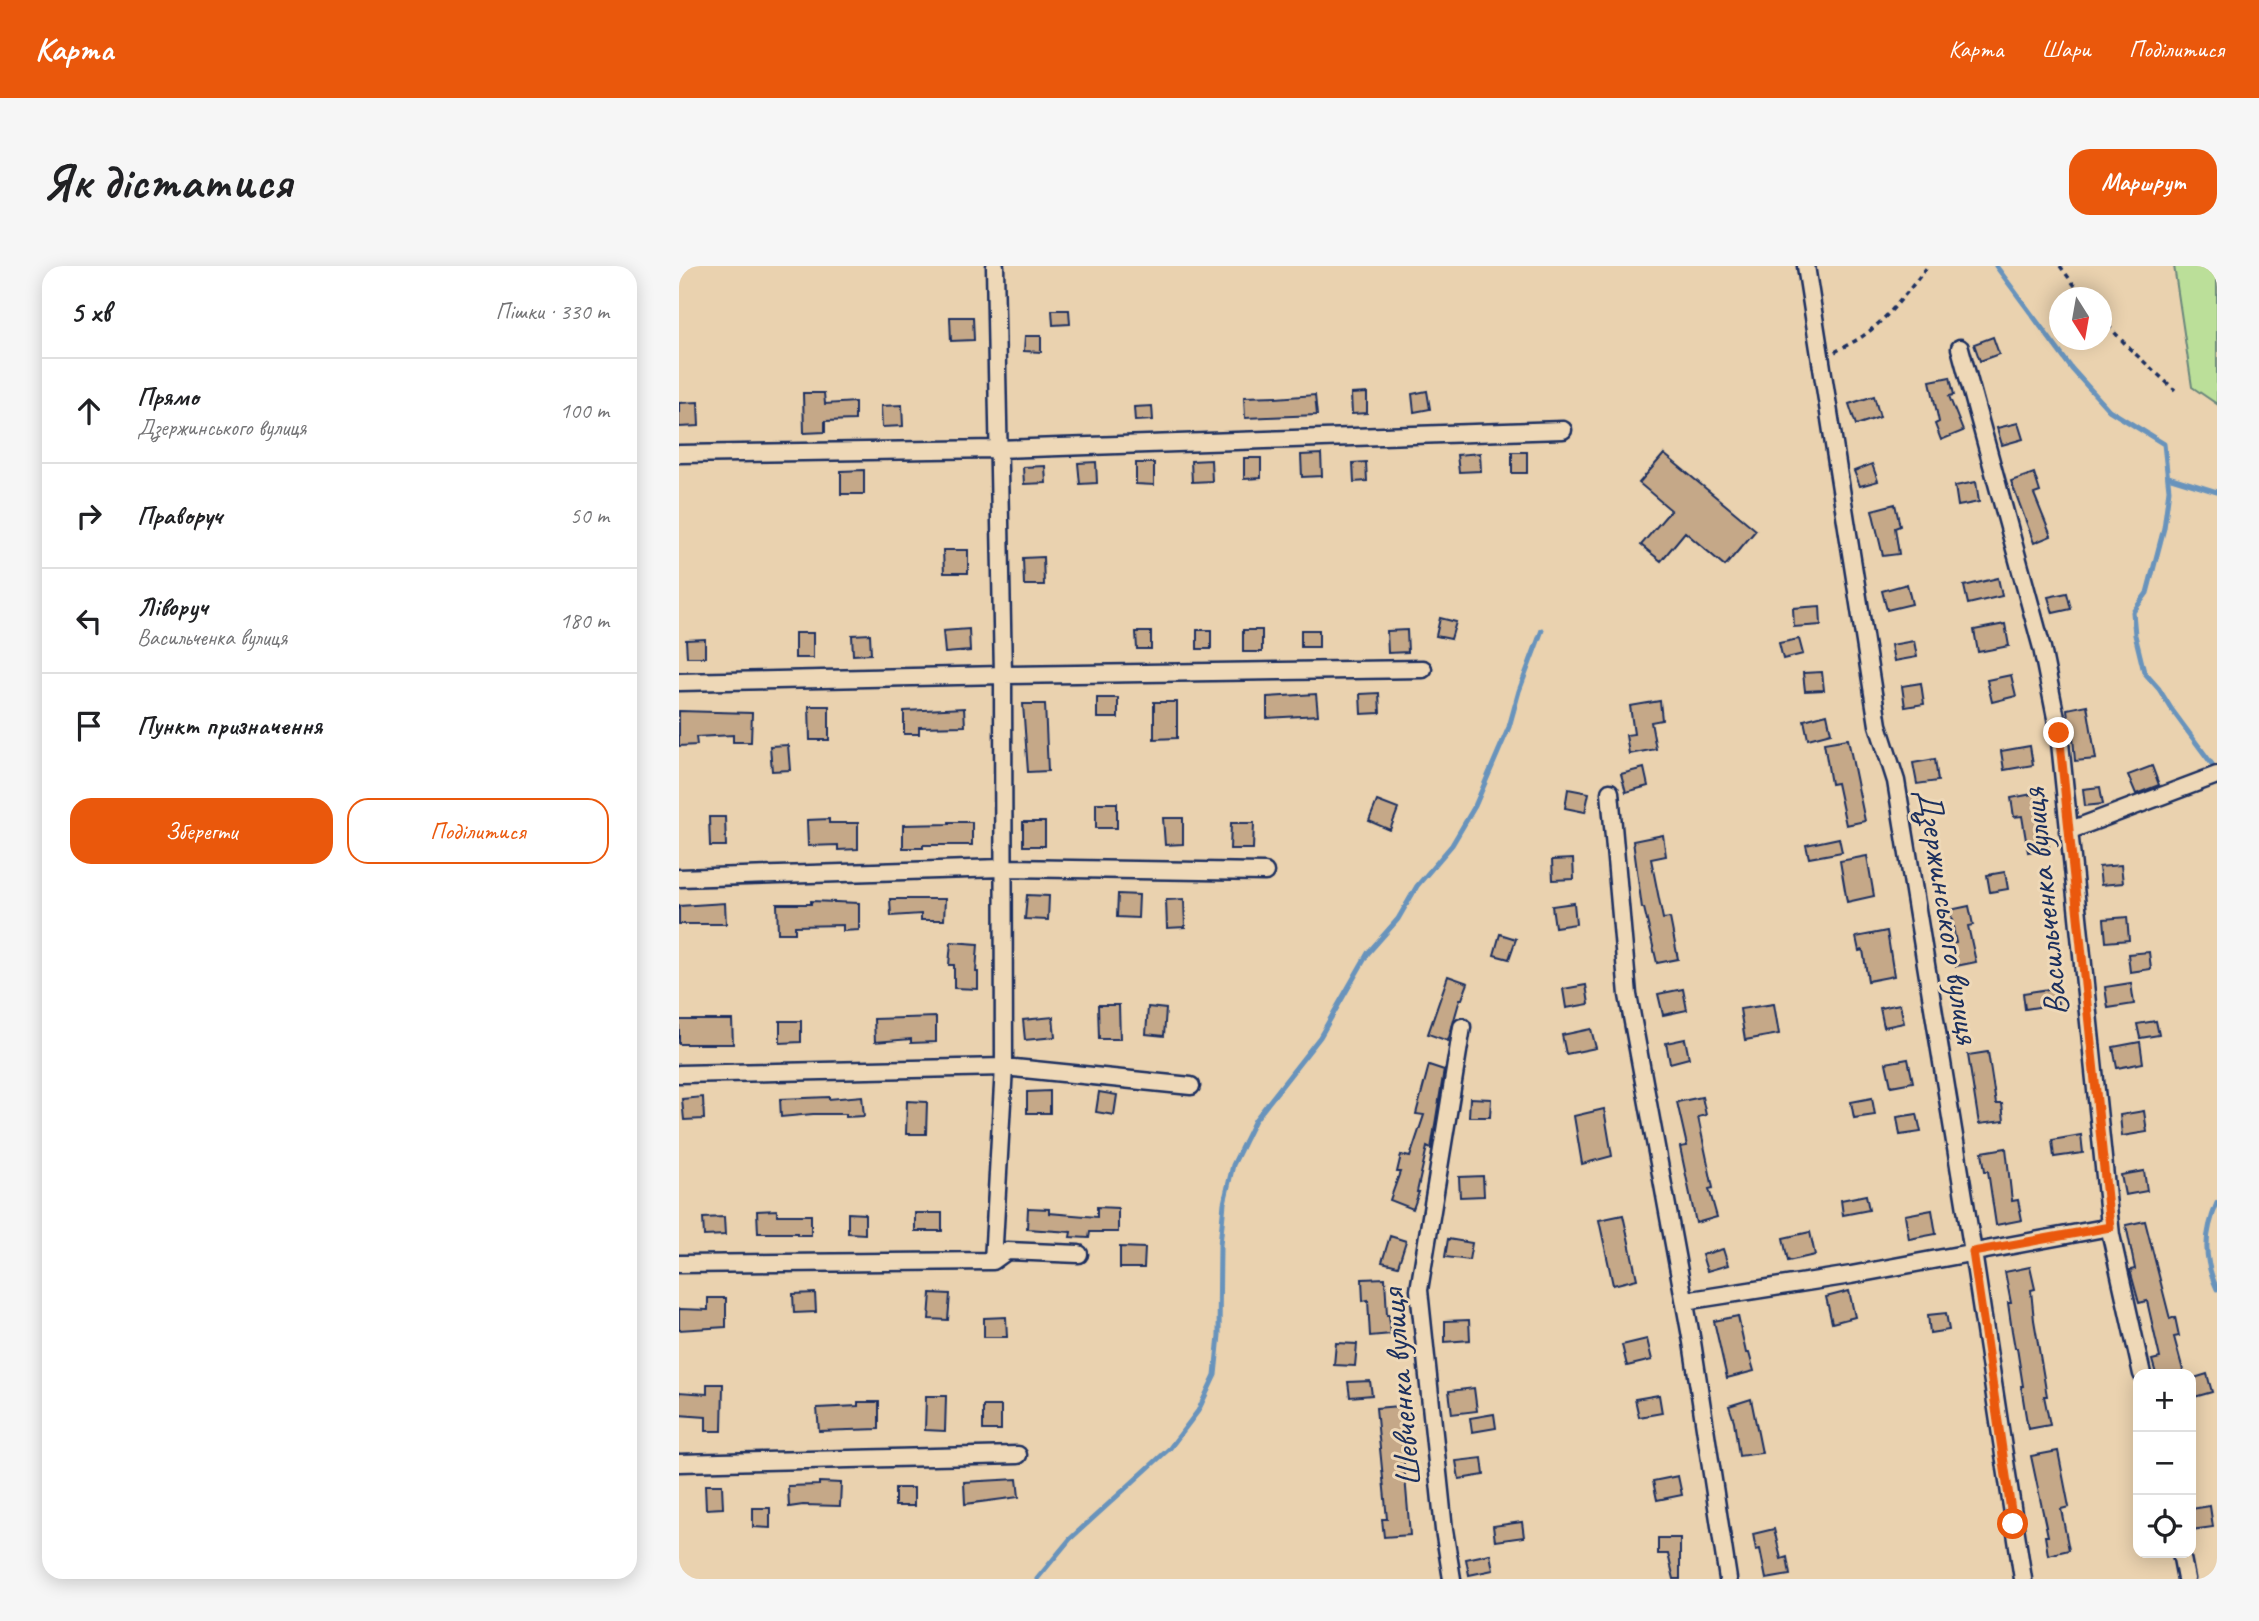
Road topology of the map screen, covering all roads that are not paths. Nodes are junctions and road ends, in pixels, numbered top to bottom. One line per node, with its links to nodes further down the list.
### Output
1 (995, 266): 5 (street)
2 (1806, 266): 21 (street, Дзержинського вулиця)
3 (1960, 348): 12 (street, Васильченка вулиця)
4 (1563, 430): 5 (street)
5 (997, 449): 6 (street); 8 (street)
6 (679, 454)
7 (1423, 669): 8 (street)
8 (1003, 674): 9 (street); 13 (street)
9 (679, 682)
10 (2217, 775): 12 (street)
11 (1610, 792): 25 (street)
12 (2069, 831): 20 (street, Васильченка вулиця)
13 (1002, 868): 14 (street); 15 (street); 17 (street)
14 (1265, 872)
15 (679, 878)
16 (1462, 1027): 30 (street, Шевченка вулиця)
17 (1004, 1067): 18 (street); 19 (street); 23 (street)
18 (679, 1073)
19 (1191, 1086)
20 (2110, 1227): 21 (street); 26 (street, Васильченка вулиця)
21 (1973, 1252): 25 (street); 32 (street, Дзержинського вулиця)
22 (1079, 1254): 23 (street)
23 (993, 1261): 24 (street)
24 (679, 1264)
25 (1685, 1301): 31 (street)
26 (2141, 1369)
27 (1018, 1455): 28 (street)
28 (679, 1463)
29 (2182, 1558): 33 (street)
30 (1452, 1579)
31 (1728, 1579)
32 (2023, 1579)
33 (2186, 1579)

